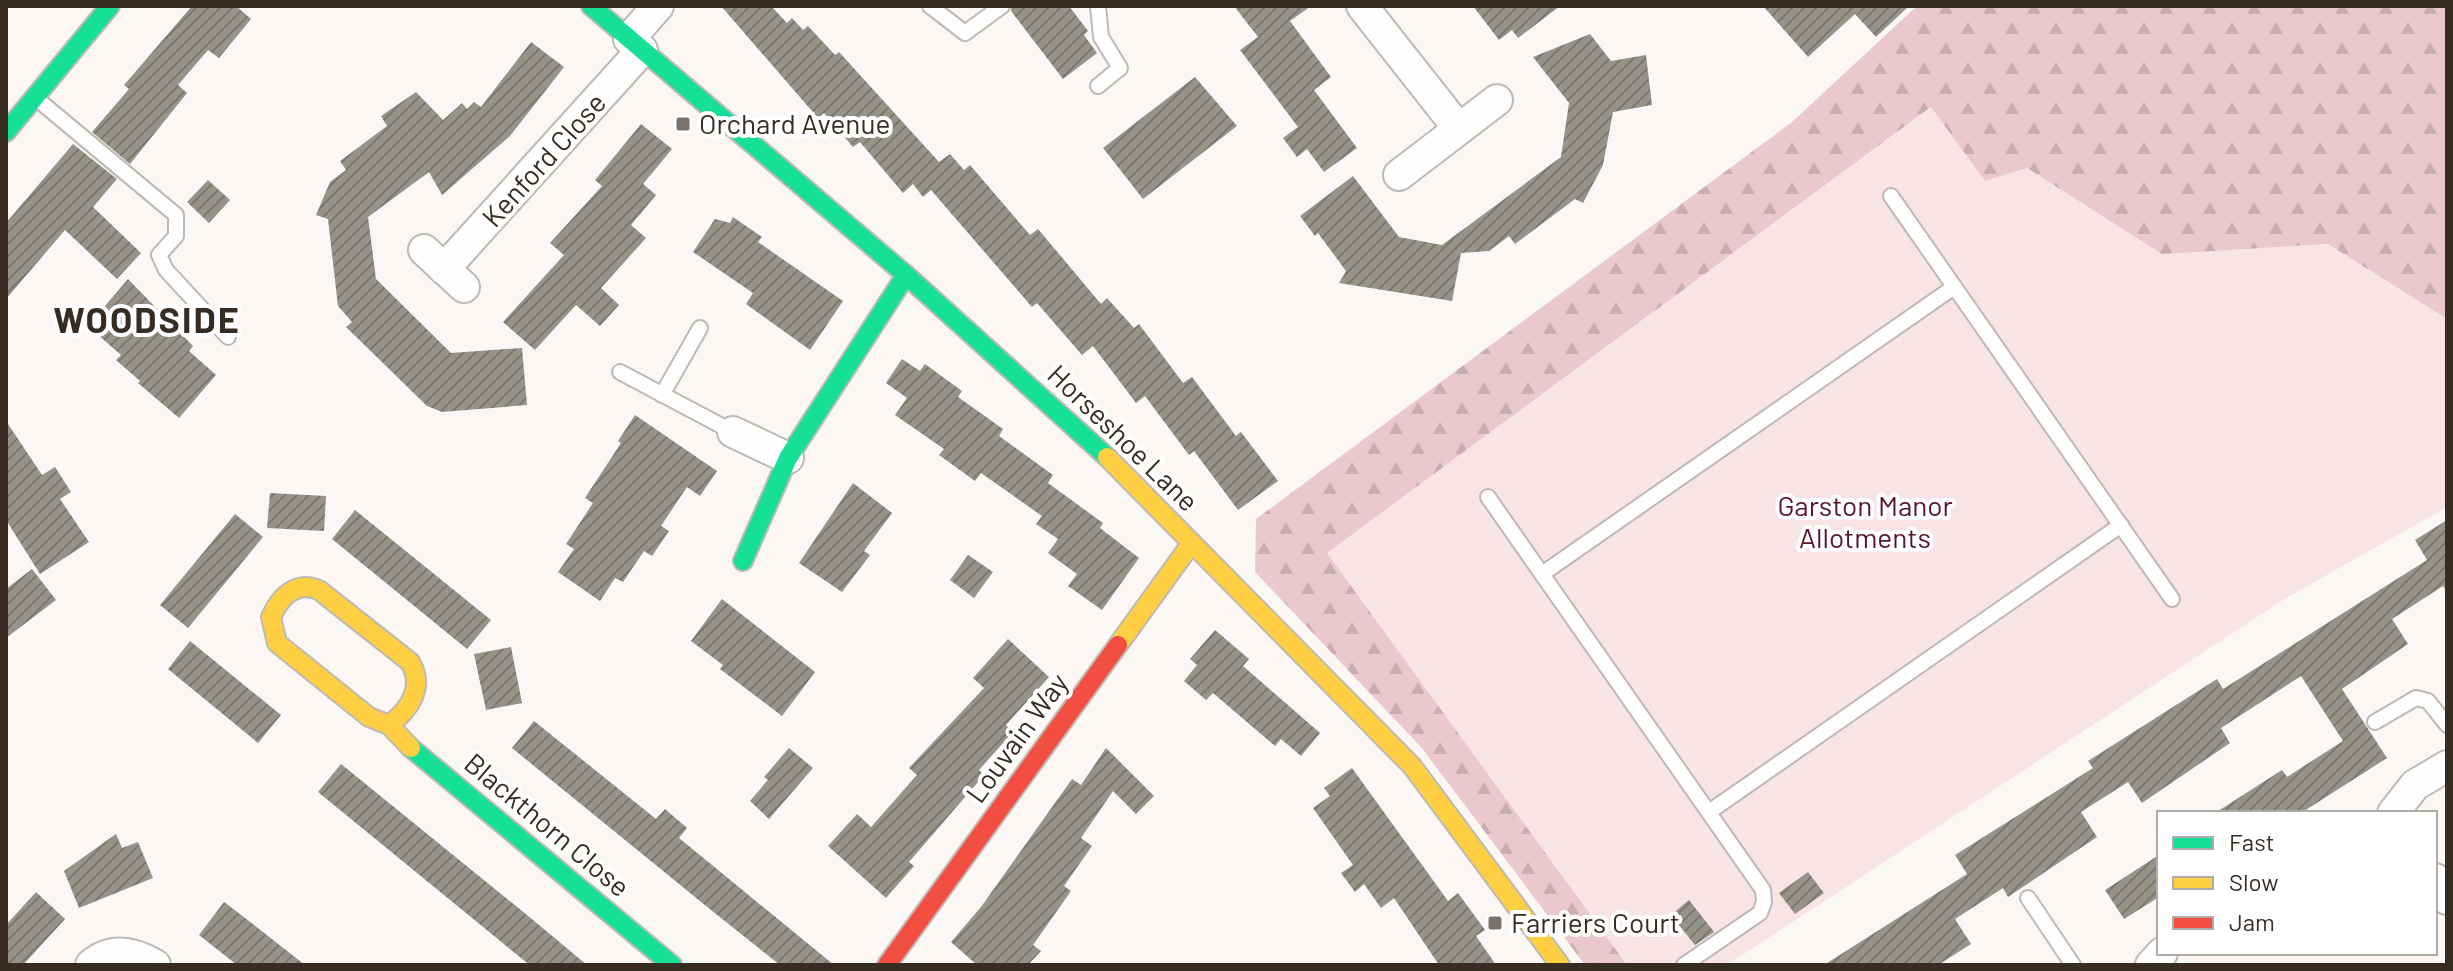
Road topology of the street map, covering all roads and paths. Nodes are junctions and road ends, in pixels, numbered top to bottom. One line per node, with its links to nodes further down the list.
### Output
1 (110, 6): 10 (street)
2 (591, 6): 8 (street, Horseshoe Lane)
3 (658, 6): 8 (street)
4 (930, 6): 5 (lane)
5 (1002, 6)
6 (1098, 6): 9 (lane)
7 (1362, 6): 12 (street)
8 (636, 45): 16 (street, Kenford Close); 17 (street, Horseshoe Lane)
9 (1098, 86)
10 (37, 99): 13 (street); 20 (lane)
11 (1497, 100): 12 (street)
12 (1459, 129): 14 (street)
13 (6, 132)
14 (1399, 175)
15 (1891, 196): 18 (lane)
16 (444, 268)
17 (906, 275): 24 (street); 27 (street, Horseshoe Lane)
18 (1954, 287): 26 (lane); 29 (lane)
19 (700, 328): 22 (lane)
20 (228, 337)
21 (620, 372): 22 (lane)
22 (662, 395): 23 (lane)
23 (733, 432): 24 (street)
24 (788, 458): 28 (street)
25 (1488, 497): 29 (lane)
26 (2121, 525): 30 (lane); 36 (lane)
27 (1191, 544): 41 (street, Louvain Way); 42 (street, Horseshoe Lane)
28 (743, 561)
29 (1542, 574): 36 (lane)
30 (2172, 599)
31 (2375, 722): 33 (lane)
32 (389, 725): 32 (street, Blackthorn Close); 40 (street, Blackthorn Close)
33 (2447, 725)
34 (2447, 766): 35 (street)
35 (2395, 811)
36 (1709, 812): 43 (lane)
37 (2028, 898): 44 (lane)
38 (91, 965): 39 (street)
39 (155, 965)
40 (672, 965)
41 (887, 965)
42 (1560, 965)
43 (1684, 965)
44 (2073, 965)

